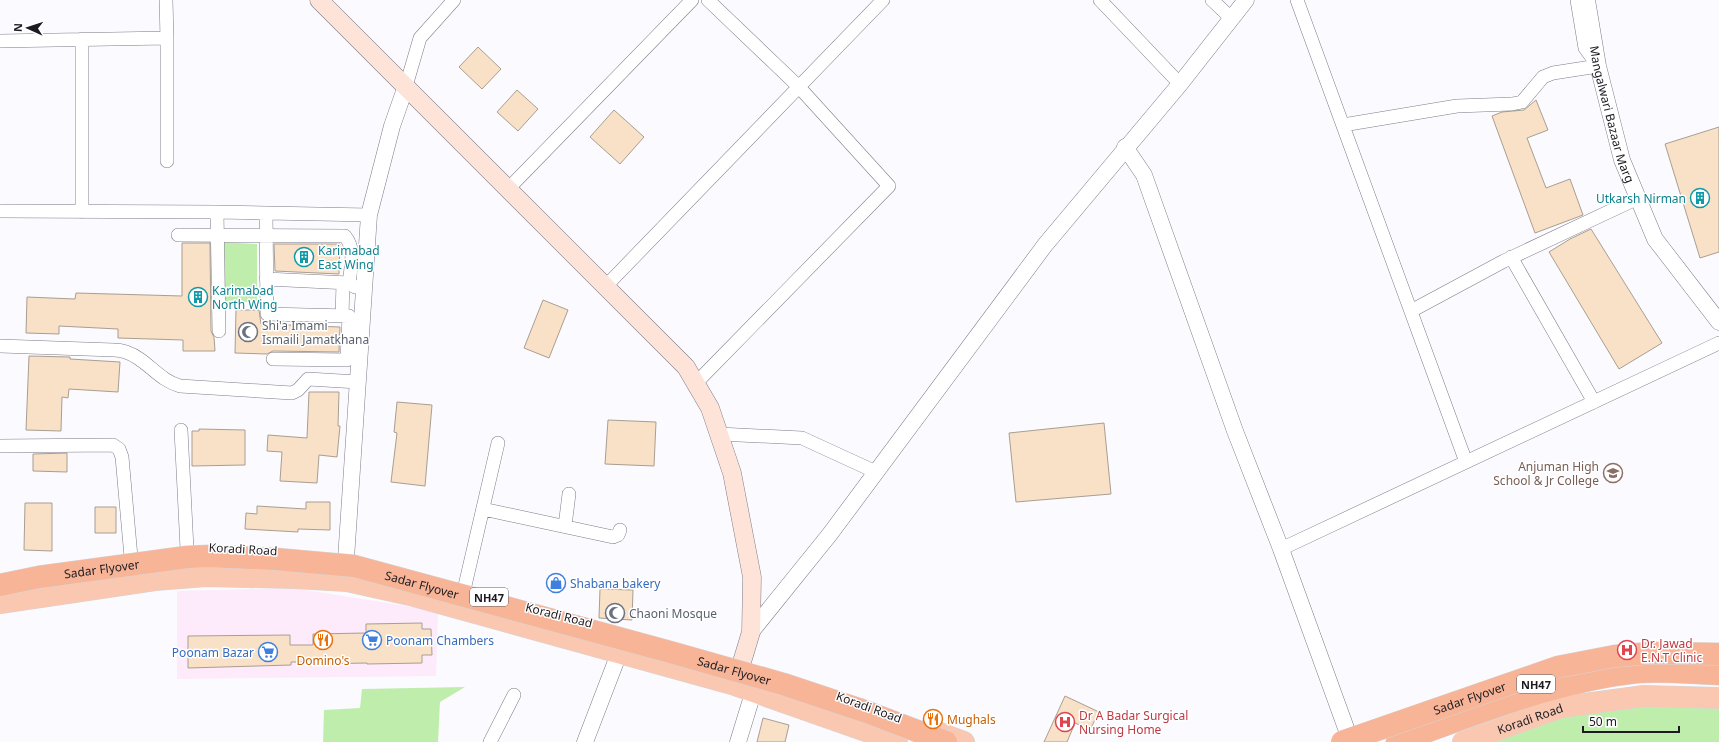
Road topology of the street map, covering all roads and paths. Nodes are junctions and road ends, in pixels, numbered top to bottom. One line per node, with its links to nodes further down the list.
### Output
1 (166, 0): 13 (street)
2 (320, 0): 18 (main road)
3 (454, 0): 18 (street)
4 (692, 0): 23 (street)
5 (708, 0): 19 (street)
6 (883, 0): 19 (street)
7 (1100, 0): 17 (street)
8 (1212, 0): 12 (street)
9 (1246, 0): 12 (street)
10 (1297, 0): 20 (street)
11 (1587, 1): 16 (street, Mangalwari Bazaar Marg)
12 (1231, 18): 17 (street)
13 (167, 38): 14 (street); 22 (street)
14 (82, 39): 15 (street); 26 (street)
15 (0, 41)
16 (1598, 66): 20 (street); 24 (street, Mangalwari Bazaar Marg)
17 (1180, 84): 21 (street)
18 (406, 86): 23 (main road); 29 (street)
19 (799, 86): 36 (street); 46 (street)
20 (1343, 125): 38 (street)
21 (1125, 148): 53 (street); 59 (street)
22 (167, 161)
23 (508, 189): 36 (main road)
24 (1638, 198): 33 (street); 40 (street, Mangalwari Bazaar Marg)
25 (0, 211): 26 (street)
26 (82, 212): 27 (street)
27 (217, 212): 28 (street); 32 (street)
28 (266, 213): 29 (street); 31 (street)
29 (370, 215): 37 (street)
30 (178, 235): 32 (street)
31 (266, 235): 32 (street); 34 (street); 35 (street)
32 (217, 236): 41 (street)
33 (1511, 257): 38 (street); 47 (street)
34 (266, 279): 35 (street); 39 (street)
35 (346, 283): 37 (street); 39 (street)
36 (606, 286): 46 (main road)
37 (364, 296): 39 (street); 45 (street)
38 (1411, 311): 52 (street)
39 (346, 316): 44 (street)
40 (1718, 319)
41 (219, 331)
42 (1719, 343): 47 (street)
43 (0, 346): 45 (street)
44 (273, 359)
45 (358, 382): 61 (street)
46 (696, 383): 49 (main road)
47 (1594, 402): 52 (street)
48 (181, 430): 58 (street)
49 (719, 434): 53 (street); 68 (main road)
50 (498, 443): 55 (street)
51 (0, 446): 60 (street)
52 (1466, 462): 59 (street)
53 (876, 472): 68 (street)
54 (569, 494): 56 (street)
55 (483, 509): 56 (street); 64 (street)
56 (565, 526): 57 (street)
57 (620, 530)
58 (187, 549): 60 (main road, Koradi Road / NH47); 61 (main road, Koradi Road / NH47)
59 (1281, 549): 86 (street)
60 (131, 557): 62 (main road, Koradi Road / NH47)
61 (346, 559): 64 (main road, Koradi Road / NH47)
62 (0, 575)
63 (0, 585): 83 (highway, Sadar Flyover / NH47, bridge)
64 (464, 590): 67 (main road, Koradi Road / NH47)
65 (0, 592): 82 (highway, Sadar Flyover / NH47)
66 (0, 604): 69 (main road, Koradi Road)
67 (627, 632): 69 (street); 71 (main road, Koradi Road / NH47)
68 (751, 632): 71 (main road)
69 (621, 652): 75 (main road, Koradi Road); 79 (street)
70 (1719, 654): 85 (highway, Sadar Flyover, bridge)
71 (751, 666): 75 (main road); 84 (main road, Koradi Road / NH47)
72 (1719, 667): 87 (main road, NH47)
73 (1719, 674): 88 (highway, Sadar Flyover / NH47)
74 (1719, 681): 89 (highway)
75 (744, 688): 80 (street); 81 (main road, Koradi Road)
76 (514, 695): 78 (street)
77 (1719, 698): 90 (main road, Koradi Road / NH47)
78 (490, 742)
79 (585, 742)
80 (738, 742)
81 (897, 742)
82 (928, 742)
83 (946, 742)
84 (964, 742)
85 (1342, 742)
86 (1351, 742)
87 (1361, 742)
88 (1397, 742)
89 (1427, 742)
90 (1463, 742)

